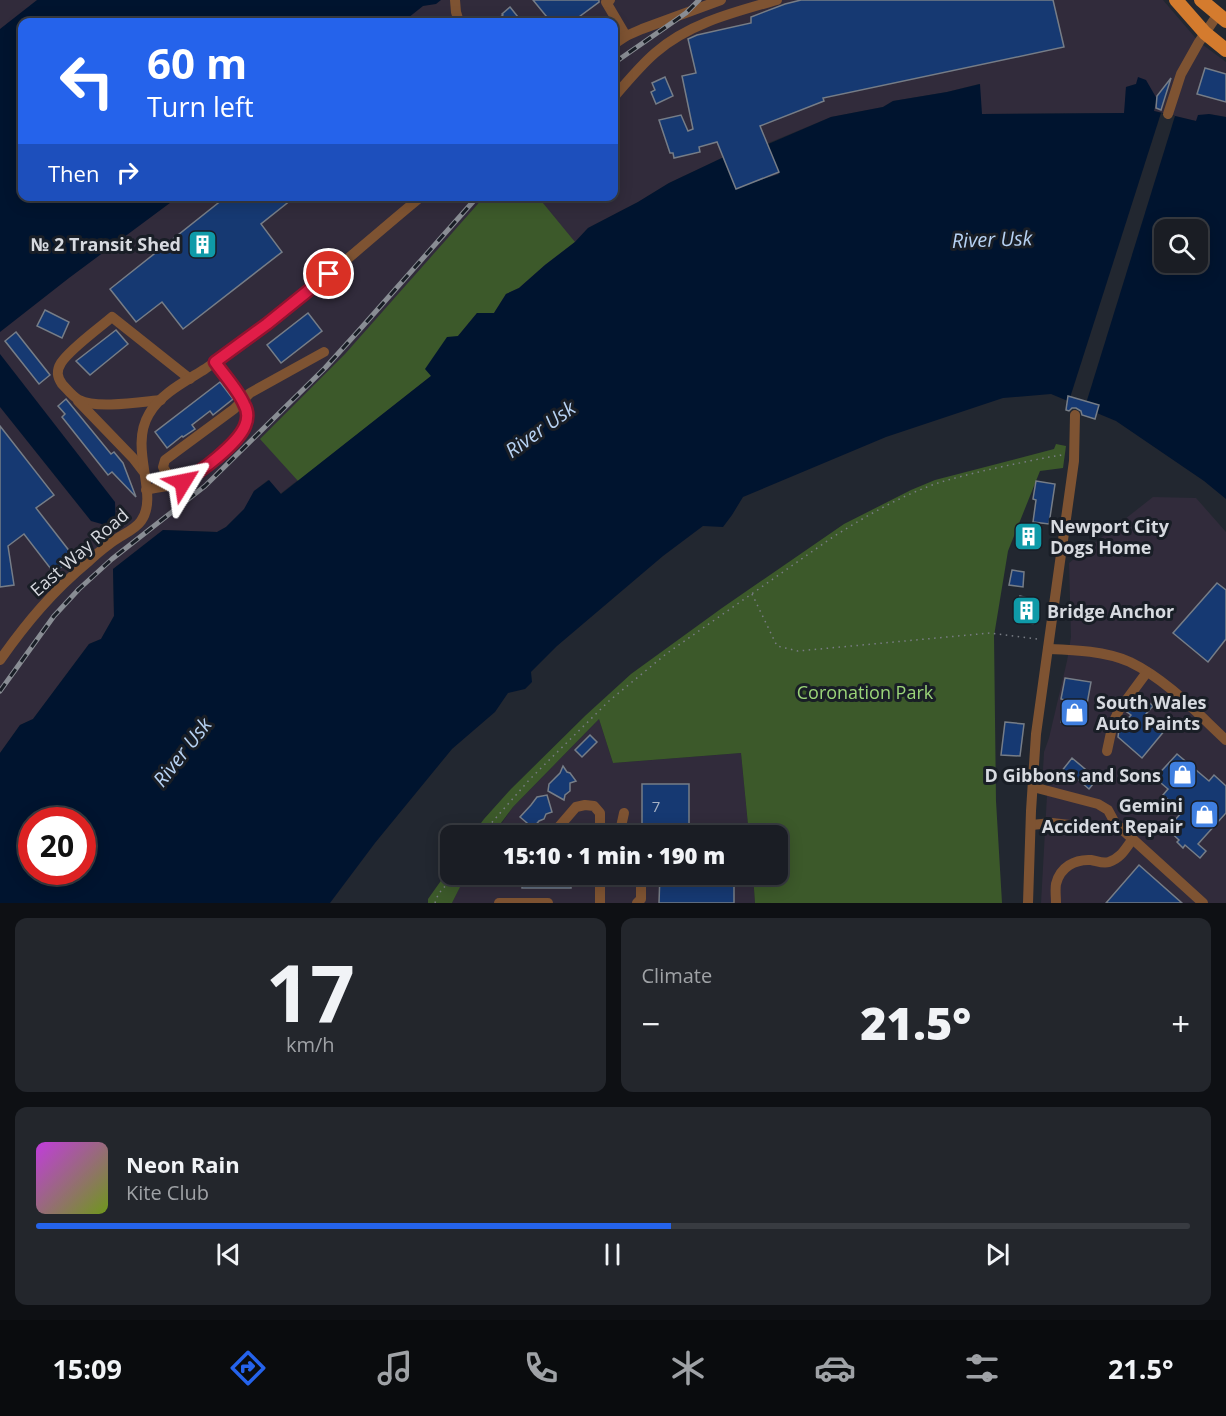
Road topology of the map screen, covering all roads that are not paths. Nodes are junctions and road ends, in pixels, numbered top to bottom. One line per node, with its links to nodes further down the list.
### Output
1 (455, 0): 7 (street)
2 (610, 0): 8 (street)
3 (721, 0): 12 (street)
4 (777, 0): 15 (street)
5 (1176, 0): 11 (main road)
6 (1201, 0): 9 (main road)
7 (458, 18)
8 (615, 18)
9 (1222, 18): 11 (street)
10 (618, 23): 12 (street)
11 (1205, 33): 14 (main road); 16 (street)
12 (626, 36): 13 (street)
13 (618, 41)
14 (1226, 50)
15 (618, 93)
16 (1168, 114)
17 (416, 201): 19 (street, East Way Road)
18 (324, 352): 23 (street)
19 (215, 362): 20 (street, East Way Road); 23 (street)
20 (190, 379): 21 (street); 22 (street, East Way Road)
21 (76, 398): 22 (street); 25 (street)
22 (161, 400): 25 (street, East Way Road)
23 (243, 400): 26 (street); 26 (street)
24 (1075, 415): 28 (street)
25 (144, 473): 27 (street, East Way Road)
26 (174, 484): 27 (street)
27 (146, 490): 29 (street, East Way Road)
28 (1049, 645): 30 (street); 33 (street)
29 (0, 660)
30 (1147, 672): 31 (street); 32 (street)
31 (1226, 740)
32 (1107, 750)
33 (1033, 787): 35 (street); 39 (street)
34 (624, 813): 38 (street)
35 (1114, 823): 39 (street); 40 (street)
36 (560, 825): 37 (street)
37 (600, 825)
38 (621, 825)
39 (1031, 825): 47 (street)
40 (1132, 840): 48 (street); 49 (street)
41 (600, 885): 45 (street)
42 (641, 885): 46 (street)
43 (499, 903): 44 (street)
44 (548, 903)
45 (600, 903)
46 (637, 903)
47 (1028, 903)
48 (1056, 903)
49 (1203, 903)

